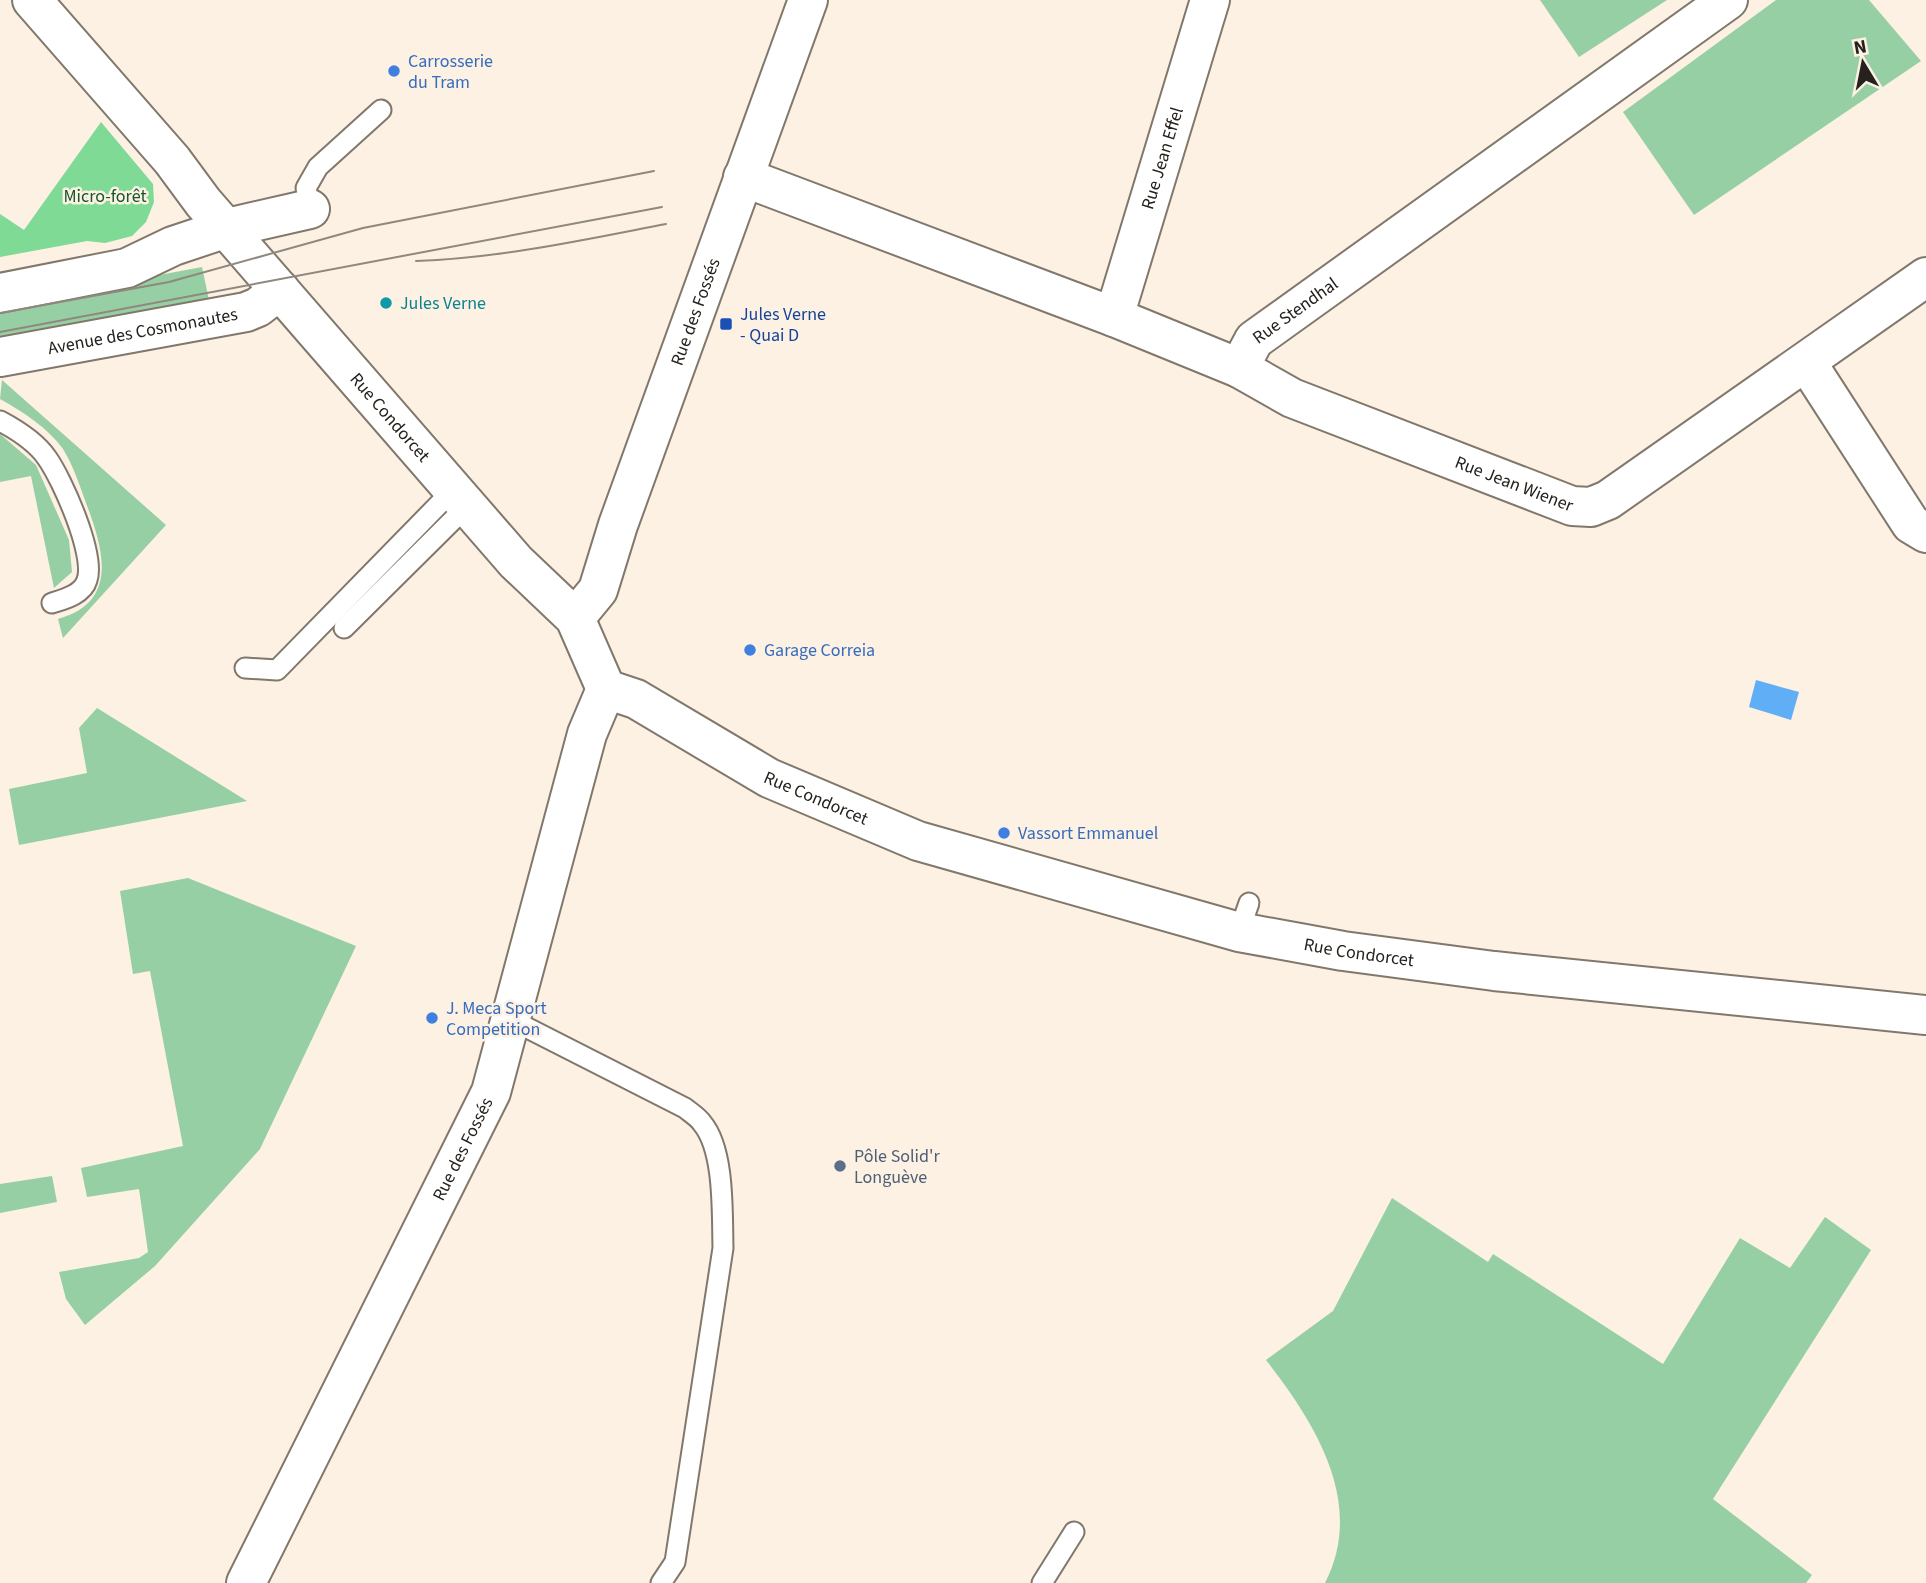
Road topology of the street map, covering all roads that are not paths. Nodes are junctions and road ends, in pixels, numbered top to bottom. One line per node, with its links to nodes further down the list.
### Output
1 (32, 0): 8 (street, Rue Condorcet)
2 (808, 0): 6 (street, Rue des Fossés)
3 (1210, 0): 12 (street, Rue Jean Effel)
4 (1728, 0): 15 (street, Rue Stendhal)
5 (381, 110): 7 (lane)
6 (743, 177): 12 (street); 20 (street, Rue des Fossés)
7 (310, 209): 8 (street)
8 (227, 228): 10 (street, Rue Condorcet); 11 (street)
9 (1926, 277): 14 (street, Rue Jean Wiener)
10 (280, 290): 13 (street, Avenue des Cosmonautes); 17 (street, Rue Condorcet)
11 (0, 293)
12 (1114, 317): 15 (street)
13 (0, 357)
14 (1807, 363): 15 (street, Rue Jean Wiener); 18 (street)
15 (1239, 369)
16 (0, 421): 19 (lane)
17 (460, 498): 20 (street, Rue Condorcet); 21 (lane); 22 (lane)
18 (1926, 533)
19 (52, 603)
20 (575, 618): 23 (street, Rue Condorcet)
21 (344, 628)
22 (245, 668)
23 (606, 689): 24 (street, Rue Condorcet); 25 (street, Rue des Fossés)
24 (1926, 1015)
25 (510, 1019): 27 (street, Rue des Fossés); 28 (lane)
26 (1074, 1532): 29 (lane)
27 (256, 1580)
28 (661, 1583)
29 (1042, 1583)

